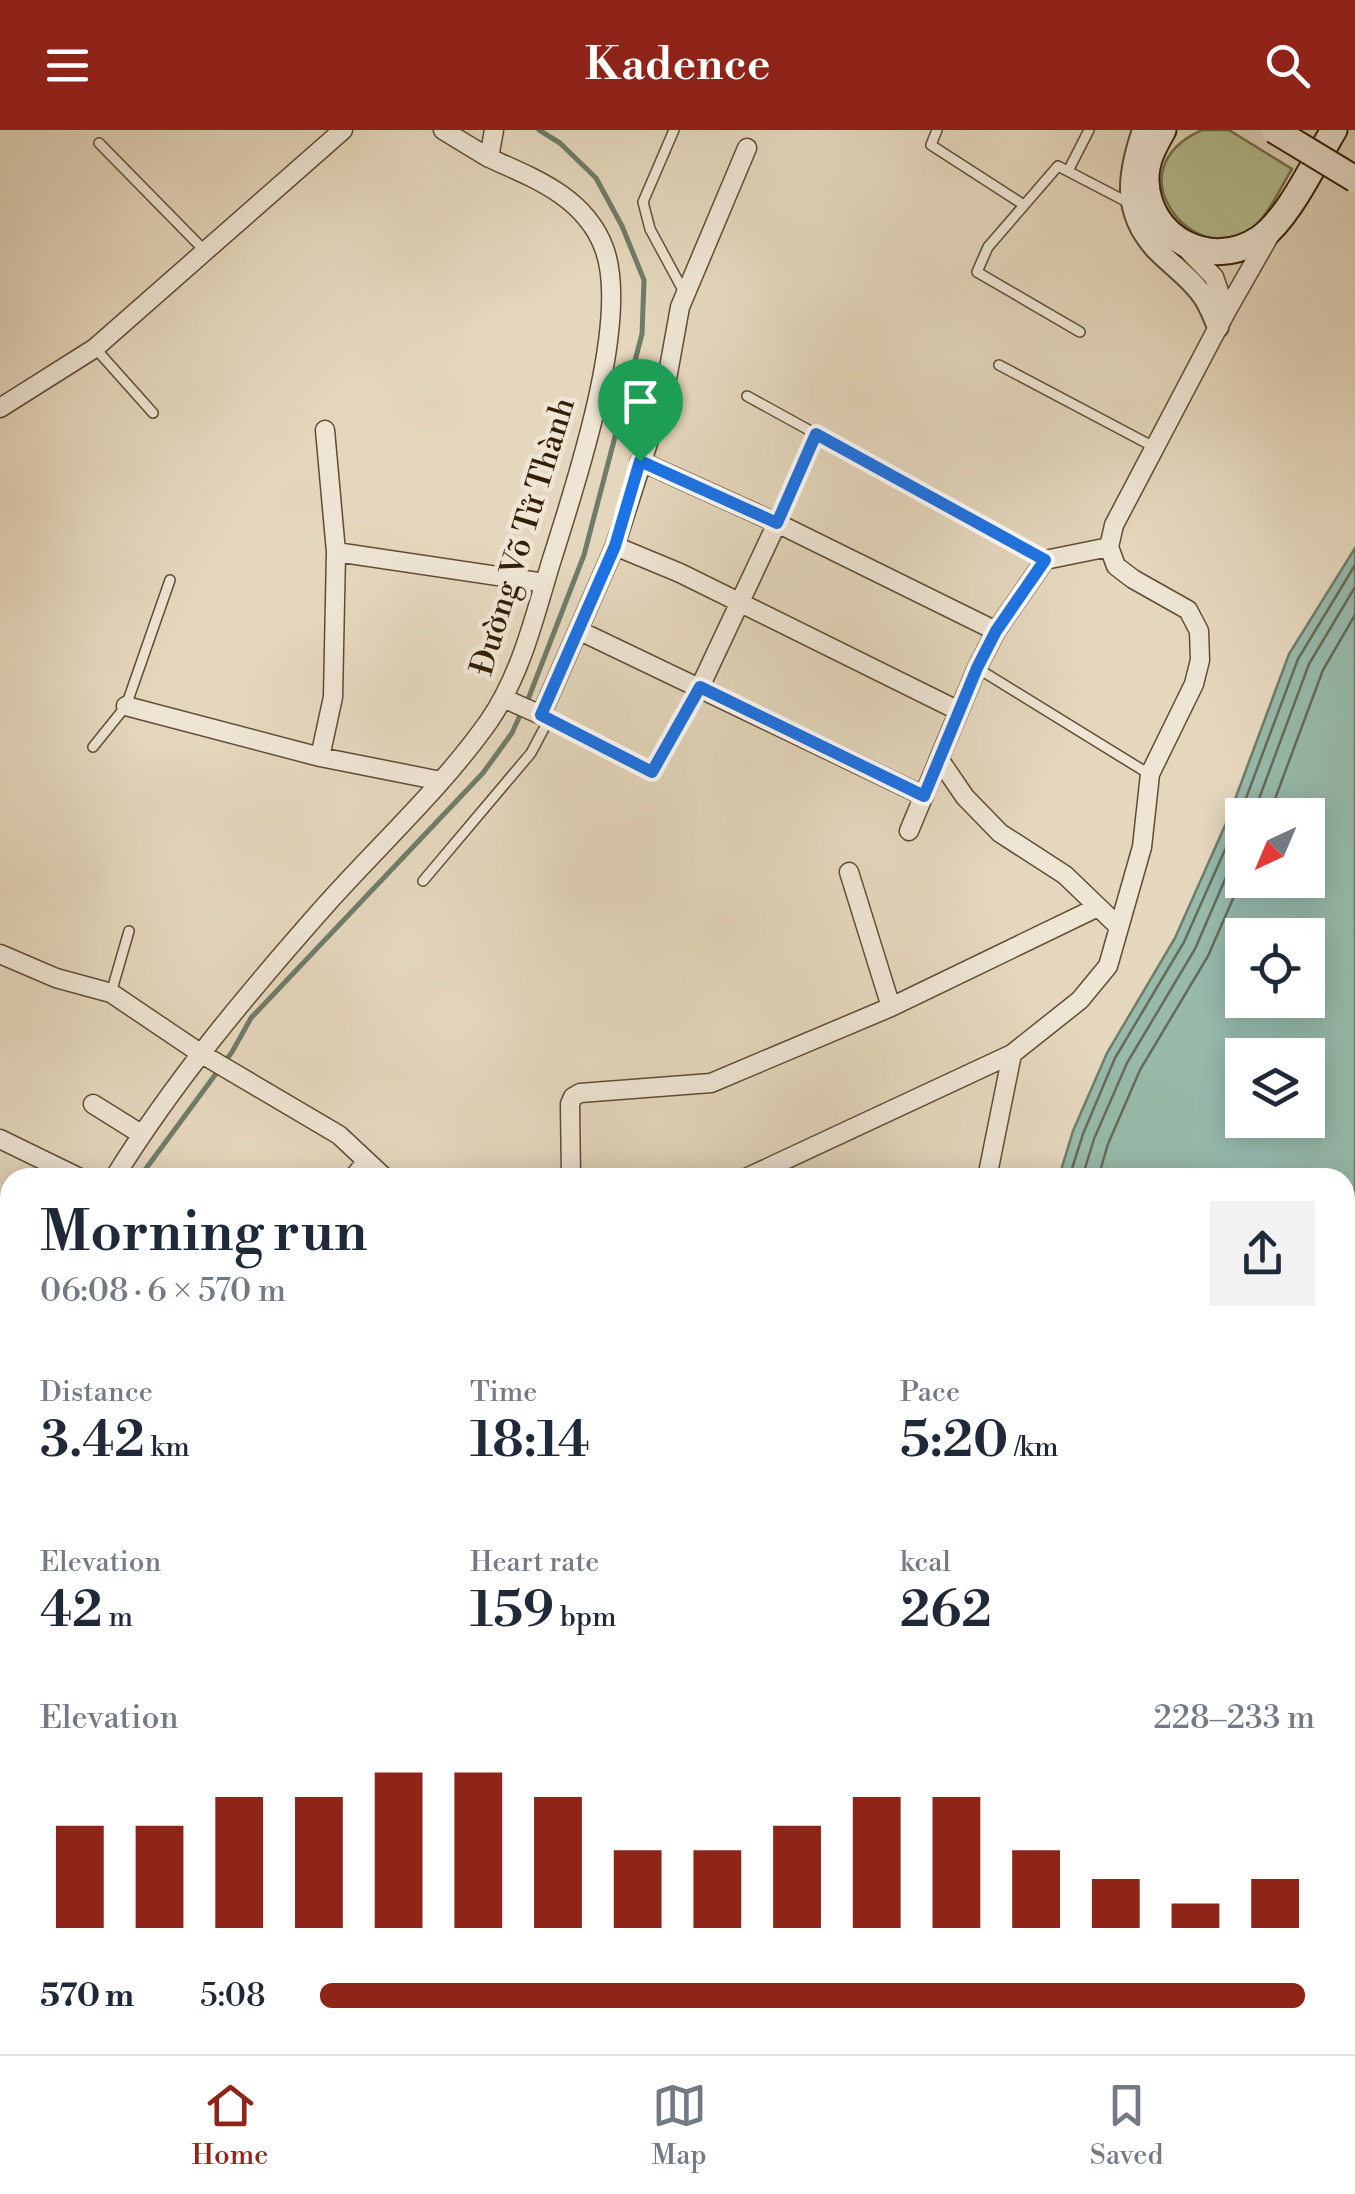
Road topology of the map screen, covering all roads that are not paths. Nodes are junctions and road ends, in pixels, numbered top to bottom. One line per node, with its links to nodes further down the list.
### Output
1 (344, 130): 20 (street)
2 (443, 130): 13 (street, Đường Võ Tử Thành)
3 (674, 130): 21 (lane)
4 (937, 130): 17 (lane)
5 (1089, 130): 14 (lane)
6 (1143, 130): 16 (street)
7 (1163, 130): 19 (main road)
8 (1274, 130): 15 (main road, bridge)
9 (1334, 130): 18 (main road)
10 (493, 134): 13 (street)
11 (98, 143): 20 (lane)
12 (748, 148): 21 (street)
13 (489, 158): 39 (street, Đường Võ Tử Thành)
14 (1068, 171): 16 (lane); 17 (lane)
15 (1355, 179)
16 (1132, 204): 22 (street)
17 (1024, 206): 23 (lane)
18 (1278, 220): 19 (main road); 22 (street)
19 (1178, 241): 22 (street)
20 (207, 253): 24 (street)
21 (685, 294): 32 (street)
22 (1222, 319): 31 (street)
23 (1080, 332)
24 (94, 348): 27 (street); 28 (lane)
25 (999, 365): 31 (lane)
26 (747, 396): 30 (lane)
27 (0, 408)
28 (153, 412)
29 (325, 430): 36 (street)
30 (816, 434): 33 (lane); 37 (lane)
31 (1154, 448): 35 (street)
32 (640, 461): 33 (street); 34 (street)
33 (777, 523): 40 (street); 42 (street)
34 (615, 546): 40 (street); 41 (street)
35 (1109, 547): 37 (street); 52 (street)
36 (336, 552): 39 (street); 50 (street)
37 (1045, 560): 42 (street)
38 (170, 580): 46 (lane)
39 (544, 583): 45 (street, Đường Võ Tử Thành)
40 (739, 605): 44 (street); 47 (street)
41 (580, 630): 44 (street); 48 (street)
42 (996, 631): 43 (street)
43 (977, 668): 47 (street); 52 (lane)
44 (700, 687): 48 (lane); 54 (street)
45 (511, 702): 48 (street); 53 (street, Đường Võ Tử Thành)
46 (126, 706): 49 (lane); 50 (street)
47 (959, 711): 51 (street)
48 (545, 717): 57 (lane)
49 (93, 746)
50 (320, 757): 53 (street)
51 (939, 759): 54 (street); 58 (street)
52 (1150, 774): 59 (street)
53 (441, 780): 65 (street, Đường Võ Tử Thành)
54 (924, 796): 55 (street)
55 (909, 831)
56 (849, 872): 63 (street)
57 (423, 882)
58 (1098, 907): 59 (street); 63 (street)
59 (1119, 927): 64 (street)
60 (129, 931): 62 (lane)
61 (0, 954): 62 (street)
62 (111, 993): 65 (street)
63 (890, 1007): 74 (street)
64 (1012, 1054): 75 (street); 76 (street)
65 (206, 1056): 67 (street, Đường Võ Tử Thành); 69 (street)
66 (92, 1104): 67 (street)
67 (141, 1134): 71 (street, Đường Võ Tử Thành)
68 (0, 1139): 70 (street)
69 (367, 1161): 72 (street); 73 (street)
70 (59, 1168)
71 (120, 1168)
72 (361, 1168)
73 (374, 1168)
74 (571, 1168)
75 (767, 1168)
76 (989, 1168)

